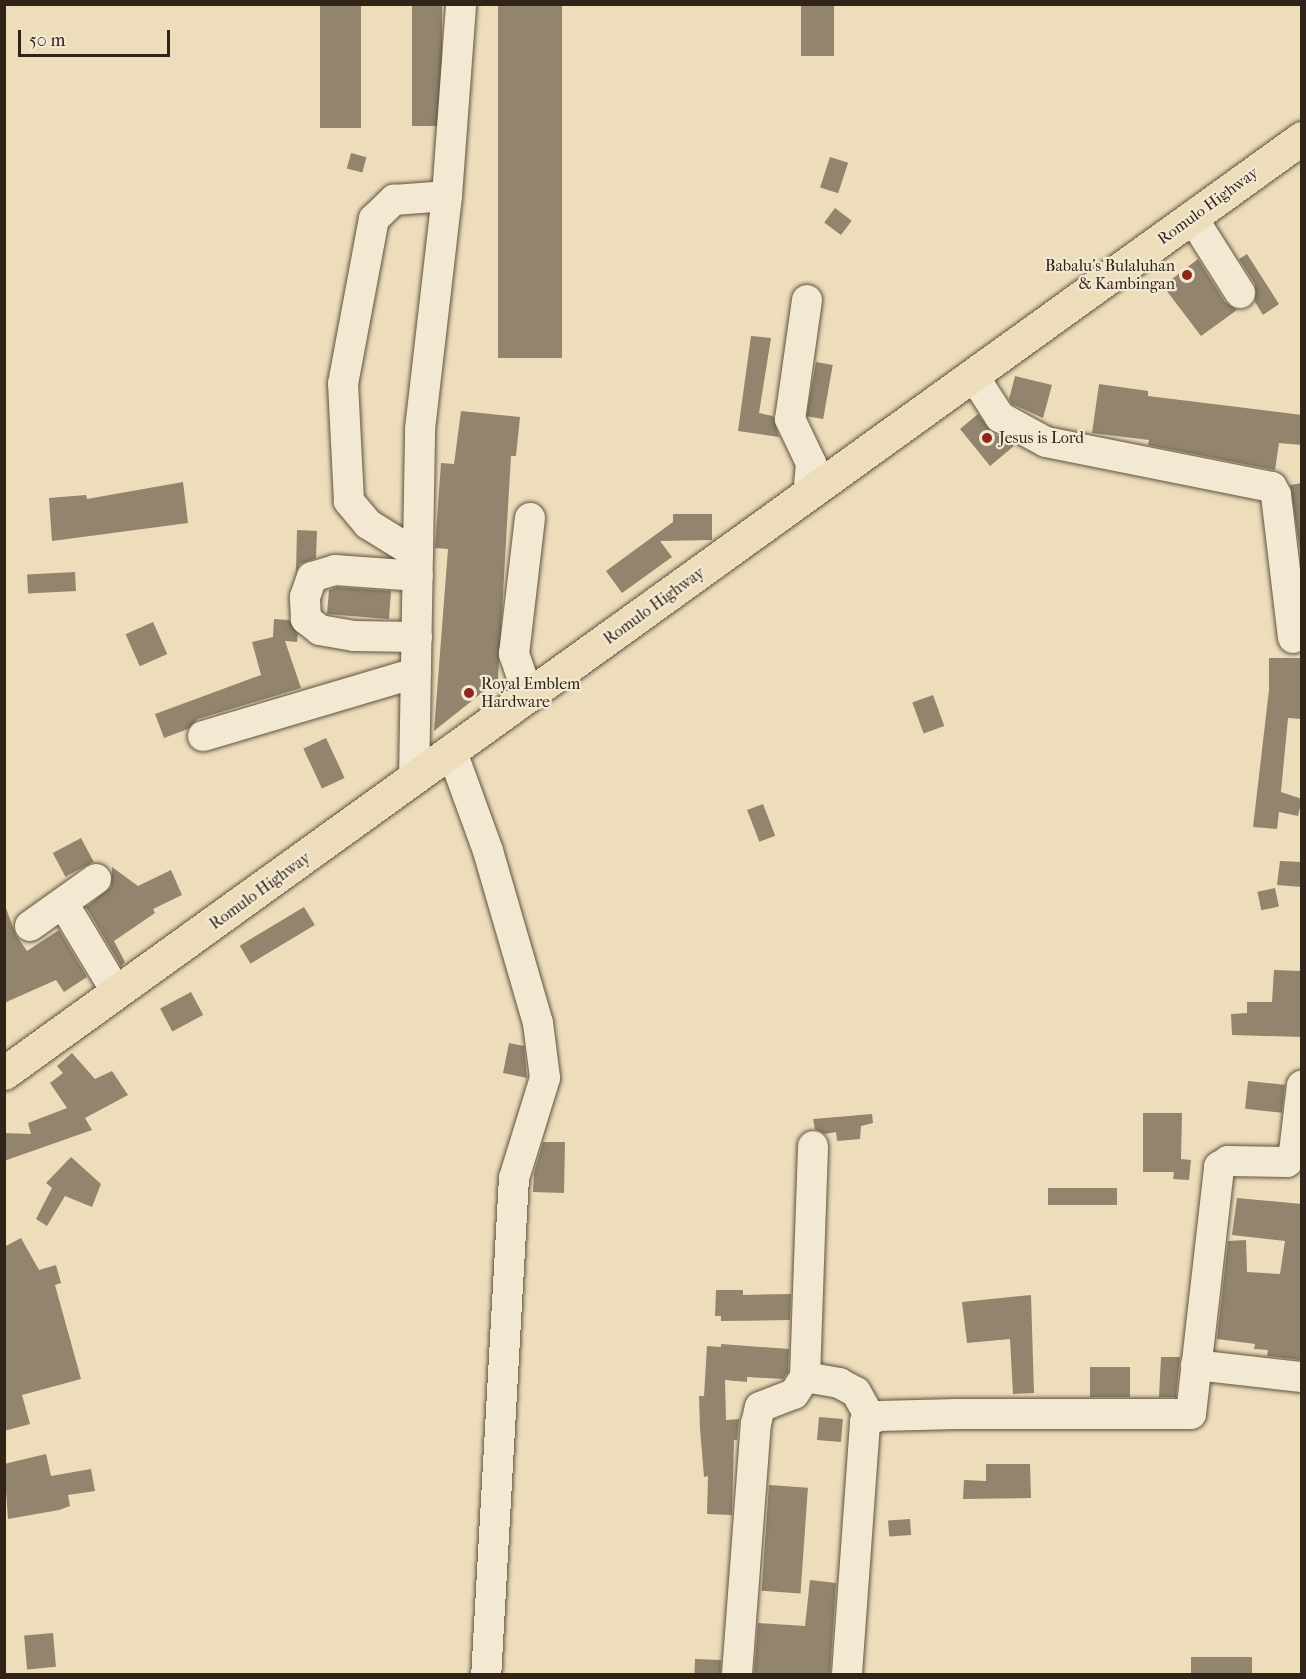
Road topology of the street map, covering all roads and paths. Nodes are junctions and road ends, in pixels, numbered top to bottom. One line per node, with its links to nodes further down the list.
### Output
1 (461, 4): 3 (street)
2 (1302, 138): 4 (highway, Romulo Highway)
3 (447, 196): 10 (street); 10 (street)
4 (1192, 217): 5 (street); 7 (highway, Romulo Highway)
5 (1240, 293)
6 (807, 300): 8 (street)
7 (973, 375): 8 (highway, Romulo Highway); 12 (street)
8 (808, 495): 14 (highway, Romulo Highway)
9 (530, 518): 14 (street)
10 (418, 566): 11 (street); 11 (street)
11 (417, 637): 13 (street)
12 (1293, 638)
13 (416, 673): 15 (street); 17 (street)
14 (529, 697): 16 (highway, Romulo Highway)
15 (203, 735)
16 (452, 752): 17 (highway, Romulo Highway); 29 (street)
17 (414, 780): 21 (highway, Romulo Highway)
18 (96, 879): 19 (street)
19 (63, 903): 20 (street); 21 (street)
20 (30, 926)
21 (117, 993): 22 (highway, Romulo Highway)
22 (5, 1072)
23 (1302, 1085): 25 (street)
24 (813, 1146): 26 (street)
25 (1196, 1365): 27 (street); 28 (street)
26 (805, 1377): 28 (street); 30 (street)
27 (1302, 1377)
28 (870, 1417): 31 (street)
29 (486, 1674)
30 (737, 1674)
31 (848, 1674)

